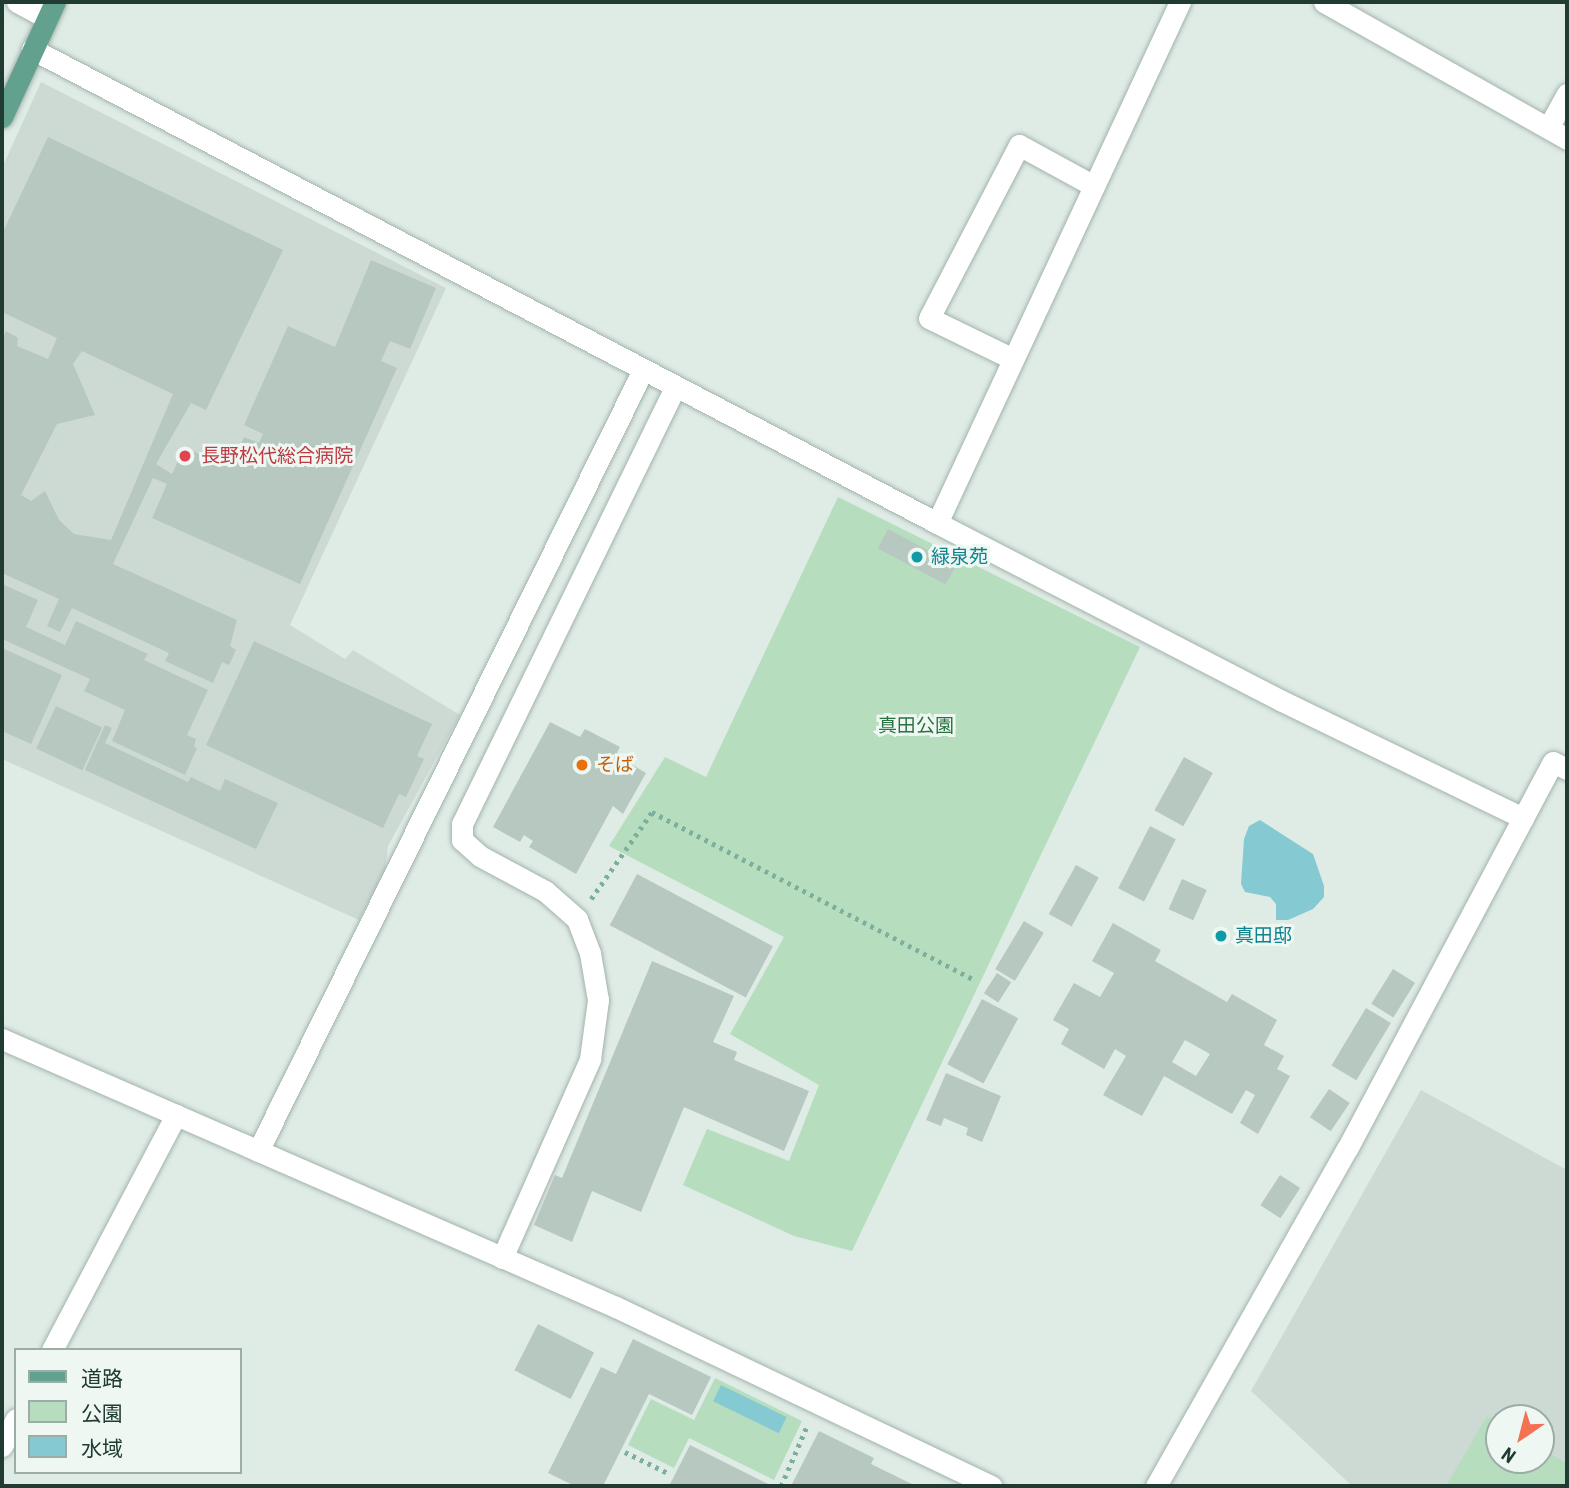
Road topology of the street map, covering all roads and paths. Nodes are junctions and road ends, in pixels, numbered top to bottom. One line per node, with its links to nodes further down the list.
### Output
1 (17, 2): 4 (street)
2 (1180, 2): 10 (street)
3 (1324, 2): 8 (street)
4 (51, 10): 5 (main road)
5 (33, 49): 7 (main road); 12 (street)
6 (1567, 94): 8 (street)
7 (2, 117)
8 (1548, 128): 9 (street)
9 (1567, 139)
10 (1094, 186): 11 (street); 11 (street)
11 (1013, 359): 14 (street)
12 (643, 370): 13 (street); 21 (street)
13 (675, 387): 14 (street); 17 (street)
14 (937, 523): 16 (street)
15 (1567, 769): 16 (street)
16 (1523, 818): 31 (street)
17 (577, 919): 18 (path); 22 (street)
18 (973, 979)
19 (2, 1039): 20 (street)
20 (176, 1115): 21 (street); 23 (street)
21 (258, 1151): 22 (street)
22 (502, 1258): 24 (street)
23 (53, 1348)
24 (817, 1403): 29 (path); 30 (street)
25 (14, 1423): 26 (street)
26 (2, 1446)
27 (625, 1452): 28 (path)
28 (670, 1474)
29 (781, 1486)
30 (992, 1486)
31 (1156, 1486)

